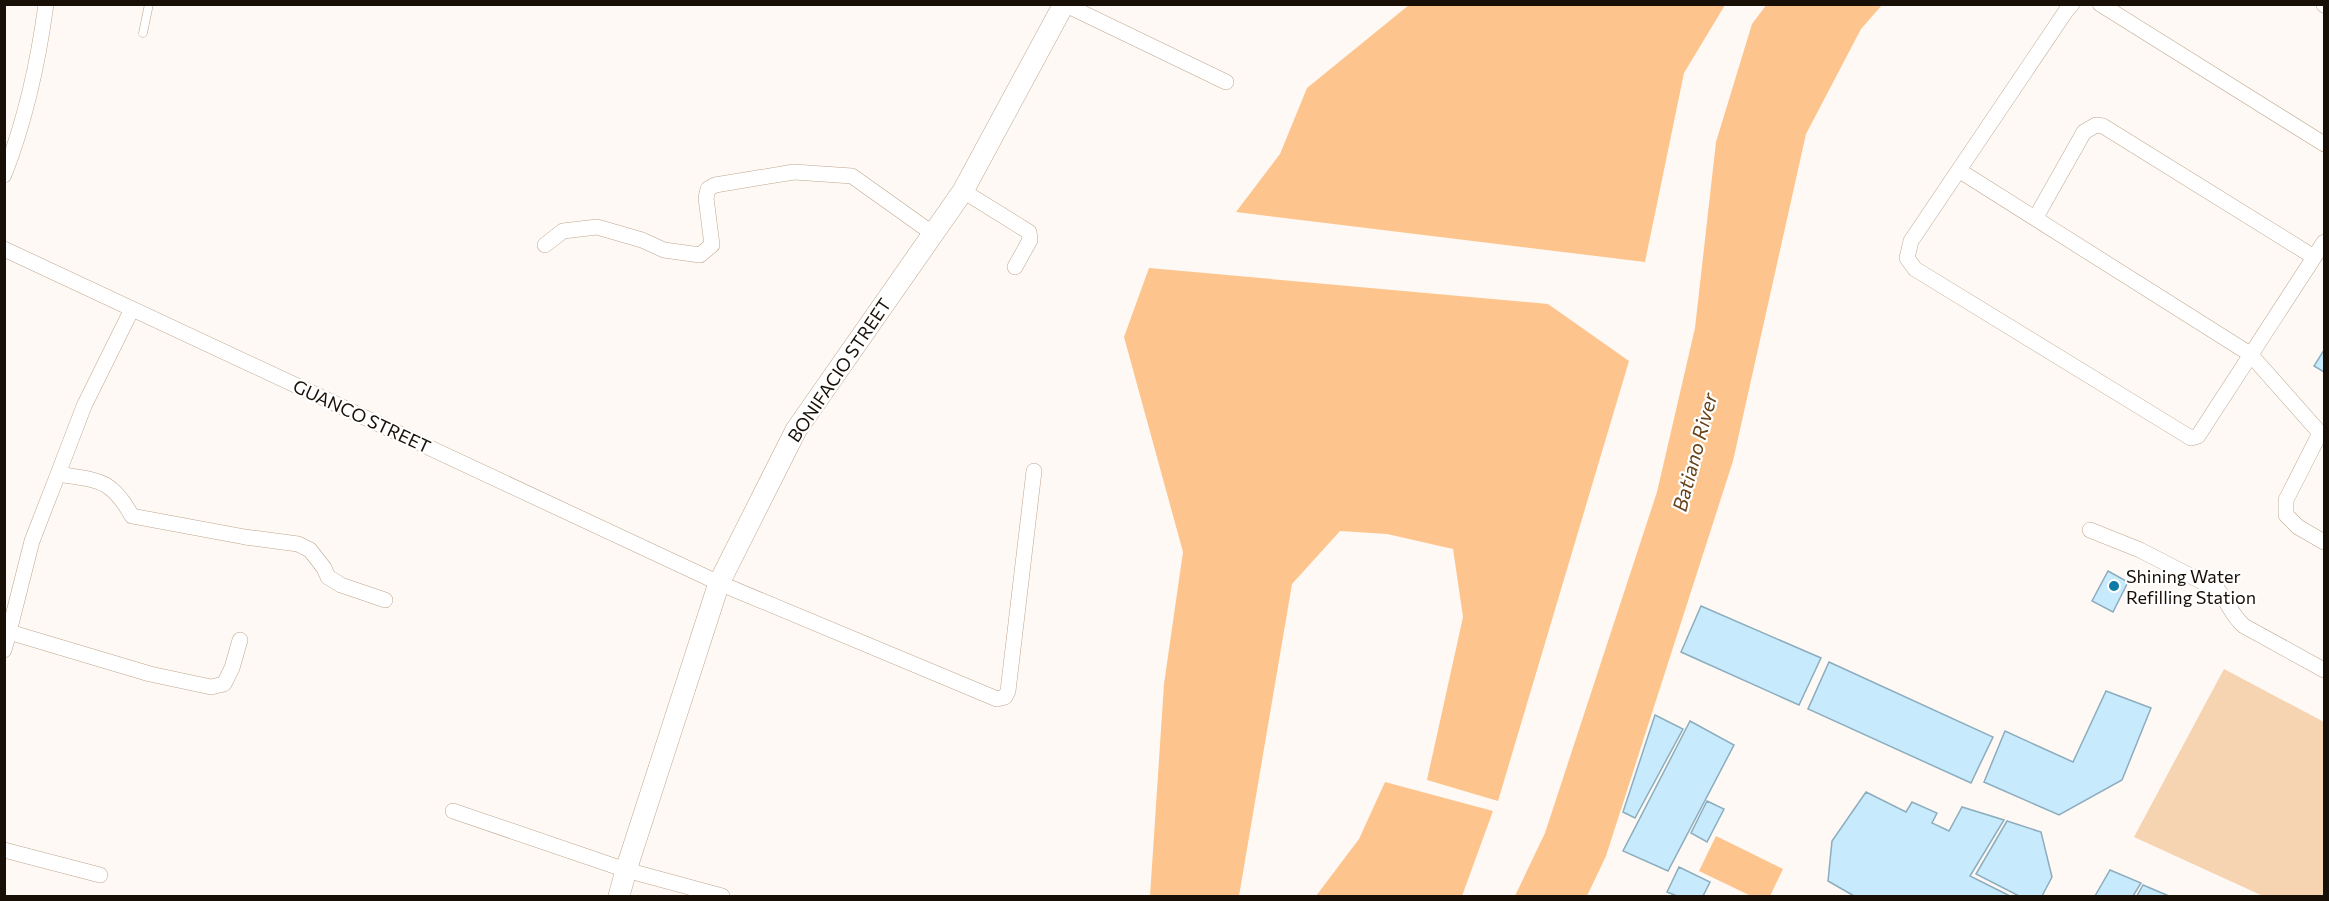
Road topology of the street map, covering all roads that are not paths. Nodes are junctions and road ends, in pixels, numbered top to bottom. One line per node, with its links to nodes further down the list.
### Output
1 (46, 4): 10 (street)
2 (149, 4): 6 (lane)
3 (1064, 4): 7 (street); 11 (street, BONIFACIO STREET)
4 (2072, 4): 9 (street)
5 (2100, 4): 8 (street)
6 (143, 33)
7 (1226, 82)
8 (2325, 144)
9 (1960, 171): 12 (street); 20 (street)
10 (4, 175)
11 (963, 191): 13 (street, BONIFACIO STREET); 18 (street)
12 (2036, 217): 17 (street); 20 (street)
13 (932, 233): 15 (street); 26 (street, BONIFACIO STREET)
14 (2325, 242): 17 (street)
15 (545, 245)
16 (4, 249): 19 (street, GUANCO STREET)
17 (2314, 257): 20 (street)
18 (1015, 267)
19 (132, 309): 23 (street); 26 (street, GUANCO STREET)
20 (2250, 354): 21 (street)
21 (2322, 434): 25 (street)
22 (1034, 471): 26 (street, GUANCO STREET)
23 (58, 474): 27 (street); 28 (street)
24 (2090, 530): 31 (street)
25 (2325, 542)
26 (718, 583): 34 (street, BONIFACIO STREET)
27 (384, 600)
28 (9, 632): 29 (street); 30 (street)
29 (240, 640)
30 (4, 650)
31 (2325, 670)
32 (453, 811): 34 (street)
33 (4, 850): 35 (street)
34 (626, 870): 36 (street, BONIFACIO STREET); 37 (street)
35 (100, 875)
36 (619, 897)
37 (722, 897)

